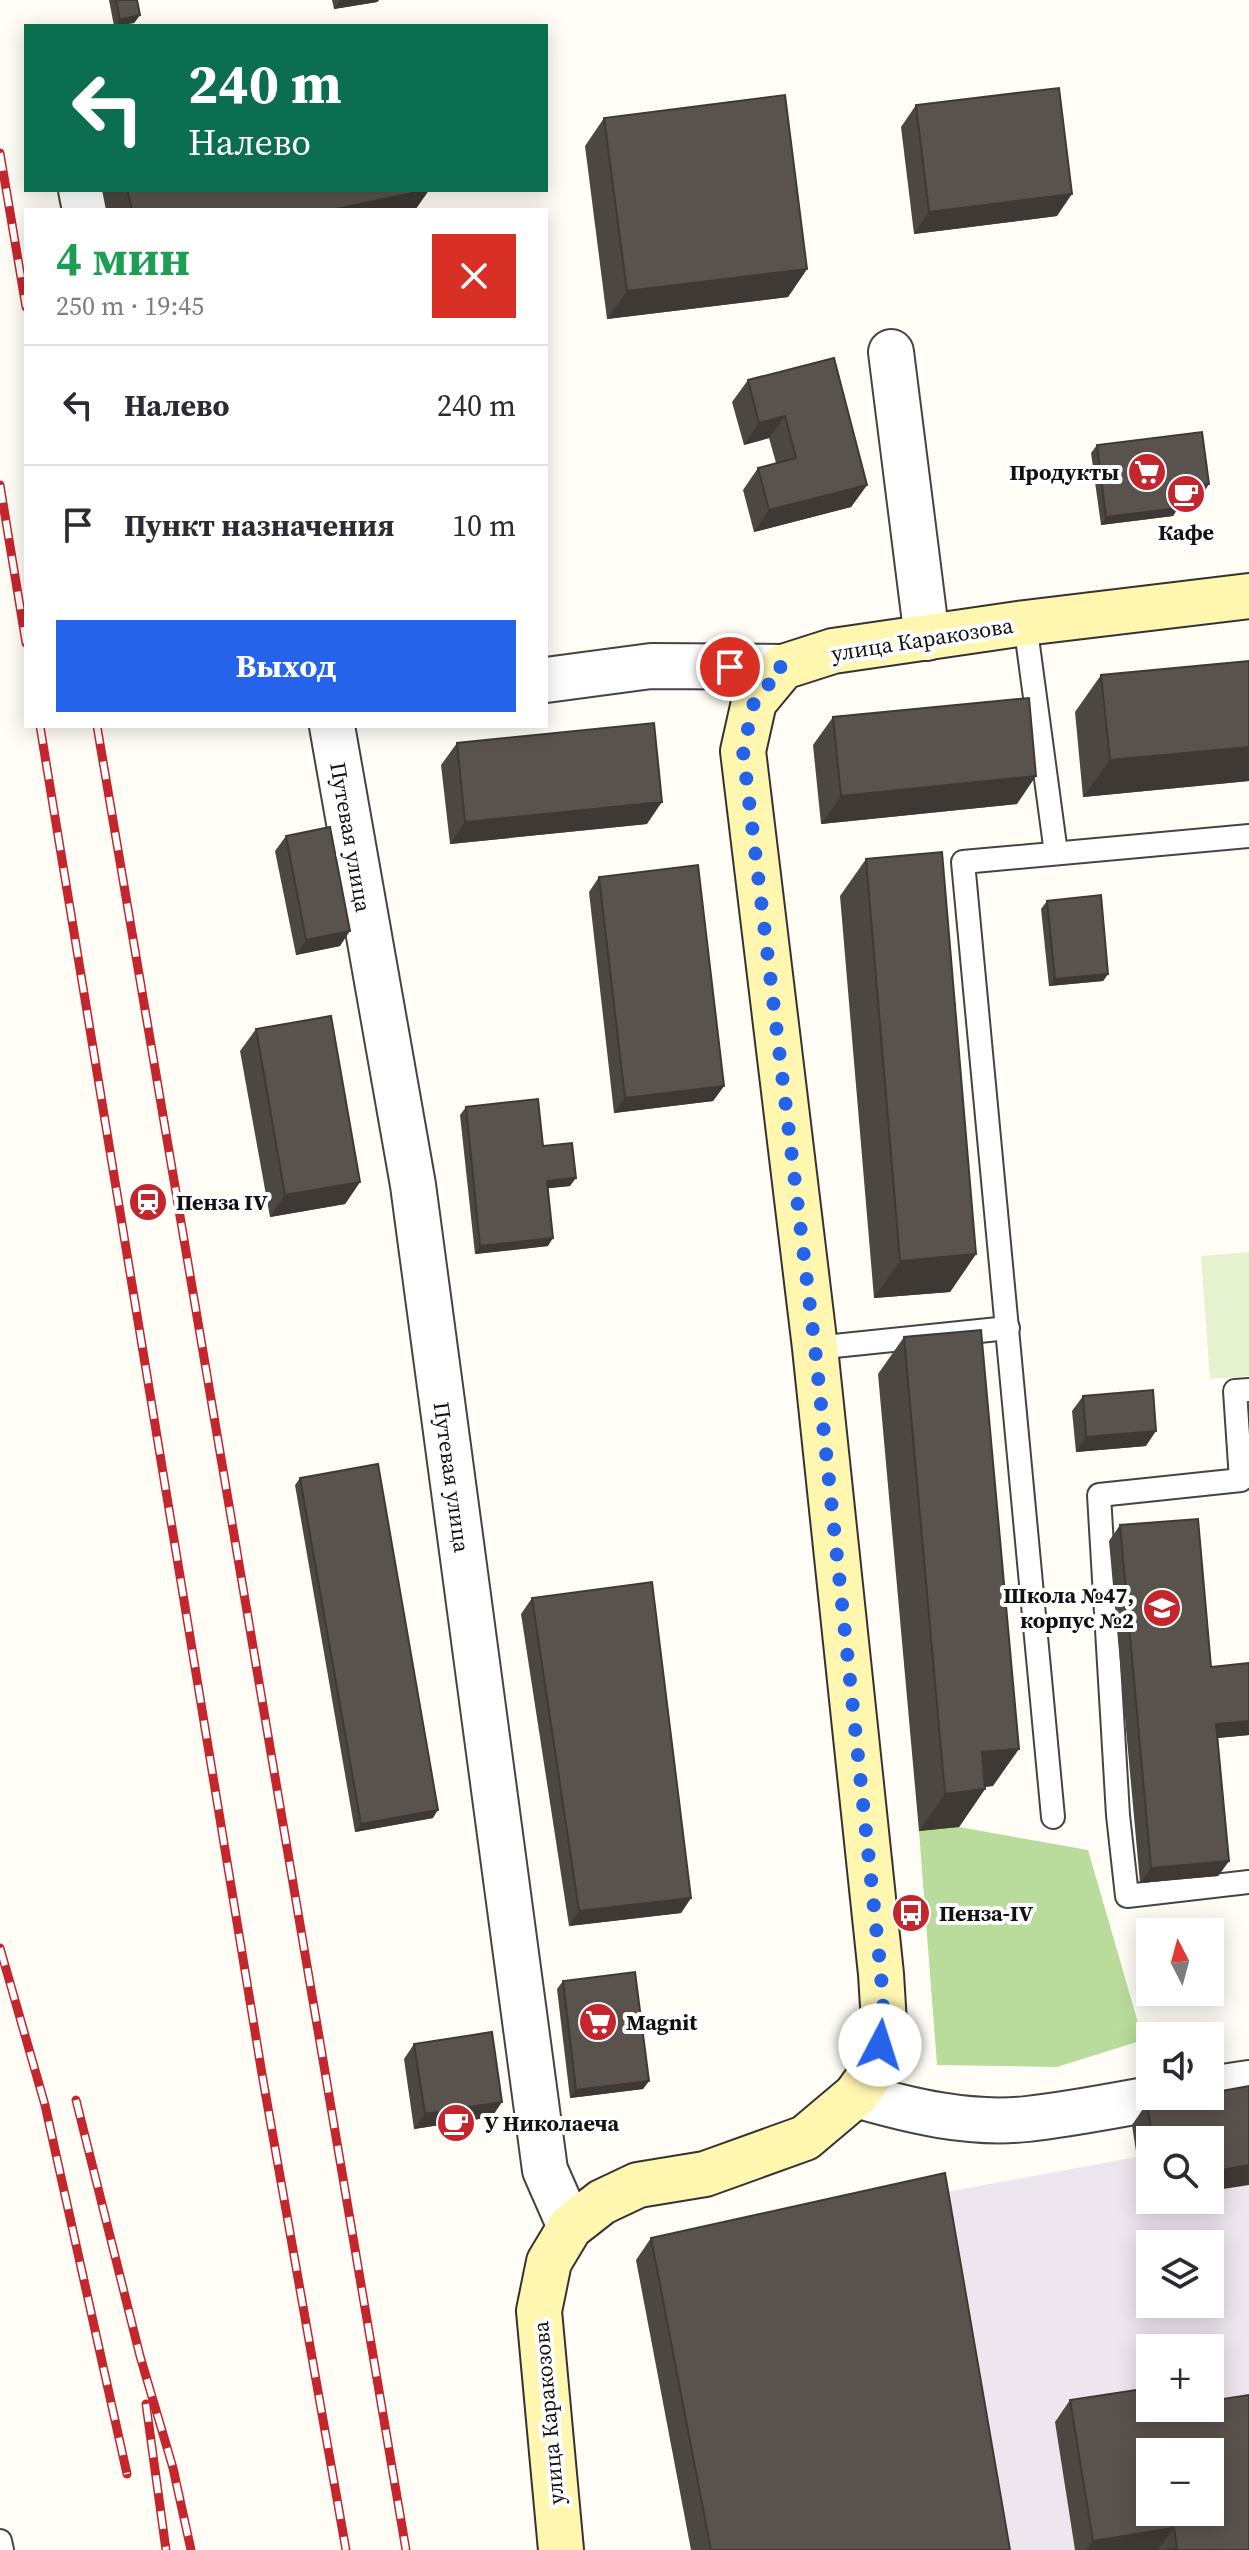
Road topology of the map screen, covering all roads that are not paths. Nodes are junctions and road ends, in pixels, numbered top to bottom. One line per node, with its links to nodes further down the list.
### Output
1 (891, 352): 4 (street)
2 (1249, 596): 3 (main road, улица Каракозова)
3 (1025, 623): 4 (main road, улица Каракозова); 9 (lane)
4 (927, 638): 5 (main road, улица Каракозова)
5 (783, 667): 6 (street); 11 (main road, улица Каракозова)
6 (548, 680)
7 (332, 728): 19 (street, Путевая улица)
8 (1249, 836): 9 (lane)
9 (1056, 853): 10 (lane)
10 (1008, 1328): 11 (lane); 13 (lane)
11 (815, 1348): 17 (main road, улица Каракозова)
12 (1249, 1390): 14 (lane)
13 (1053, 1817)
14 (1249, 1882)
15 (1249, 2083): 16 (street)
16 (1224, 2087)
17 (856, 2095): 18 (street); 19 (main road, улица Каракозова)
18 (1136, 2101)
19 (570, 2227): 22 (main road, улица Каракозова)
20 (0, 2541): 21 (lane)
21 (2, 2550)
22 (561, 2550)

